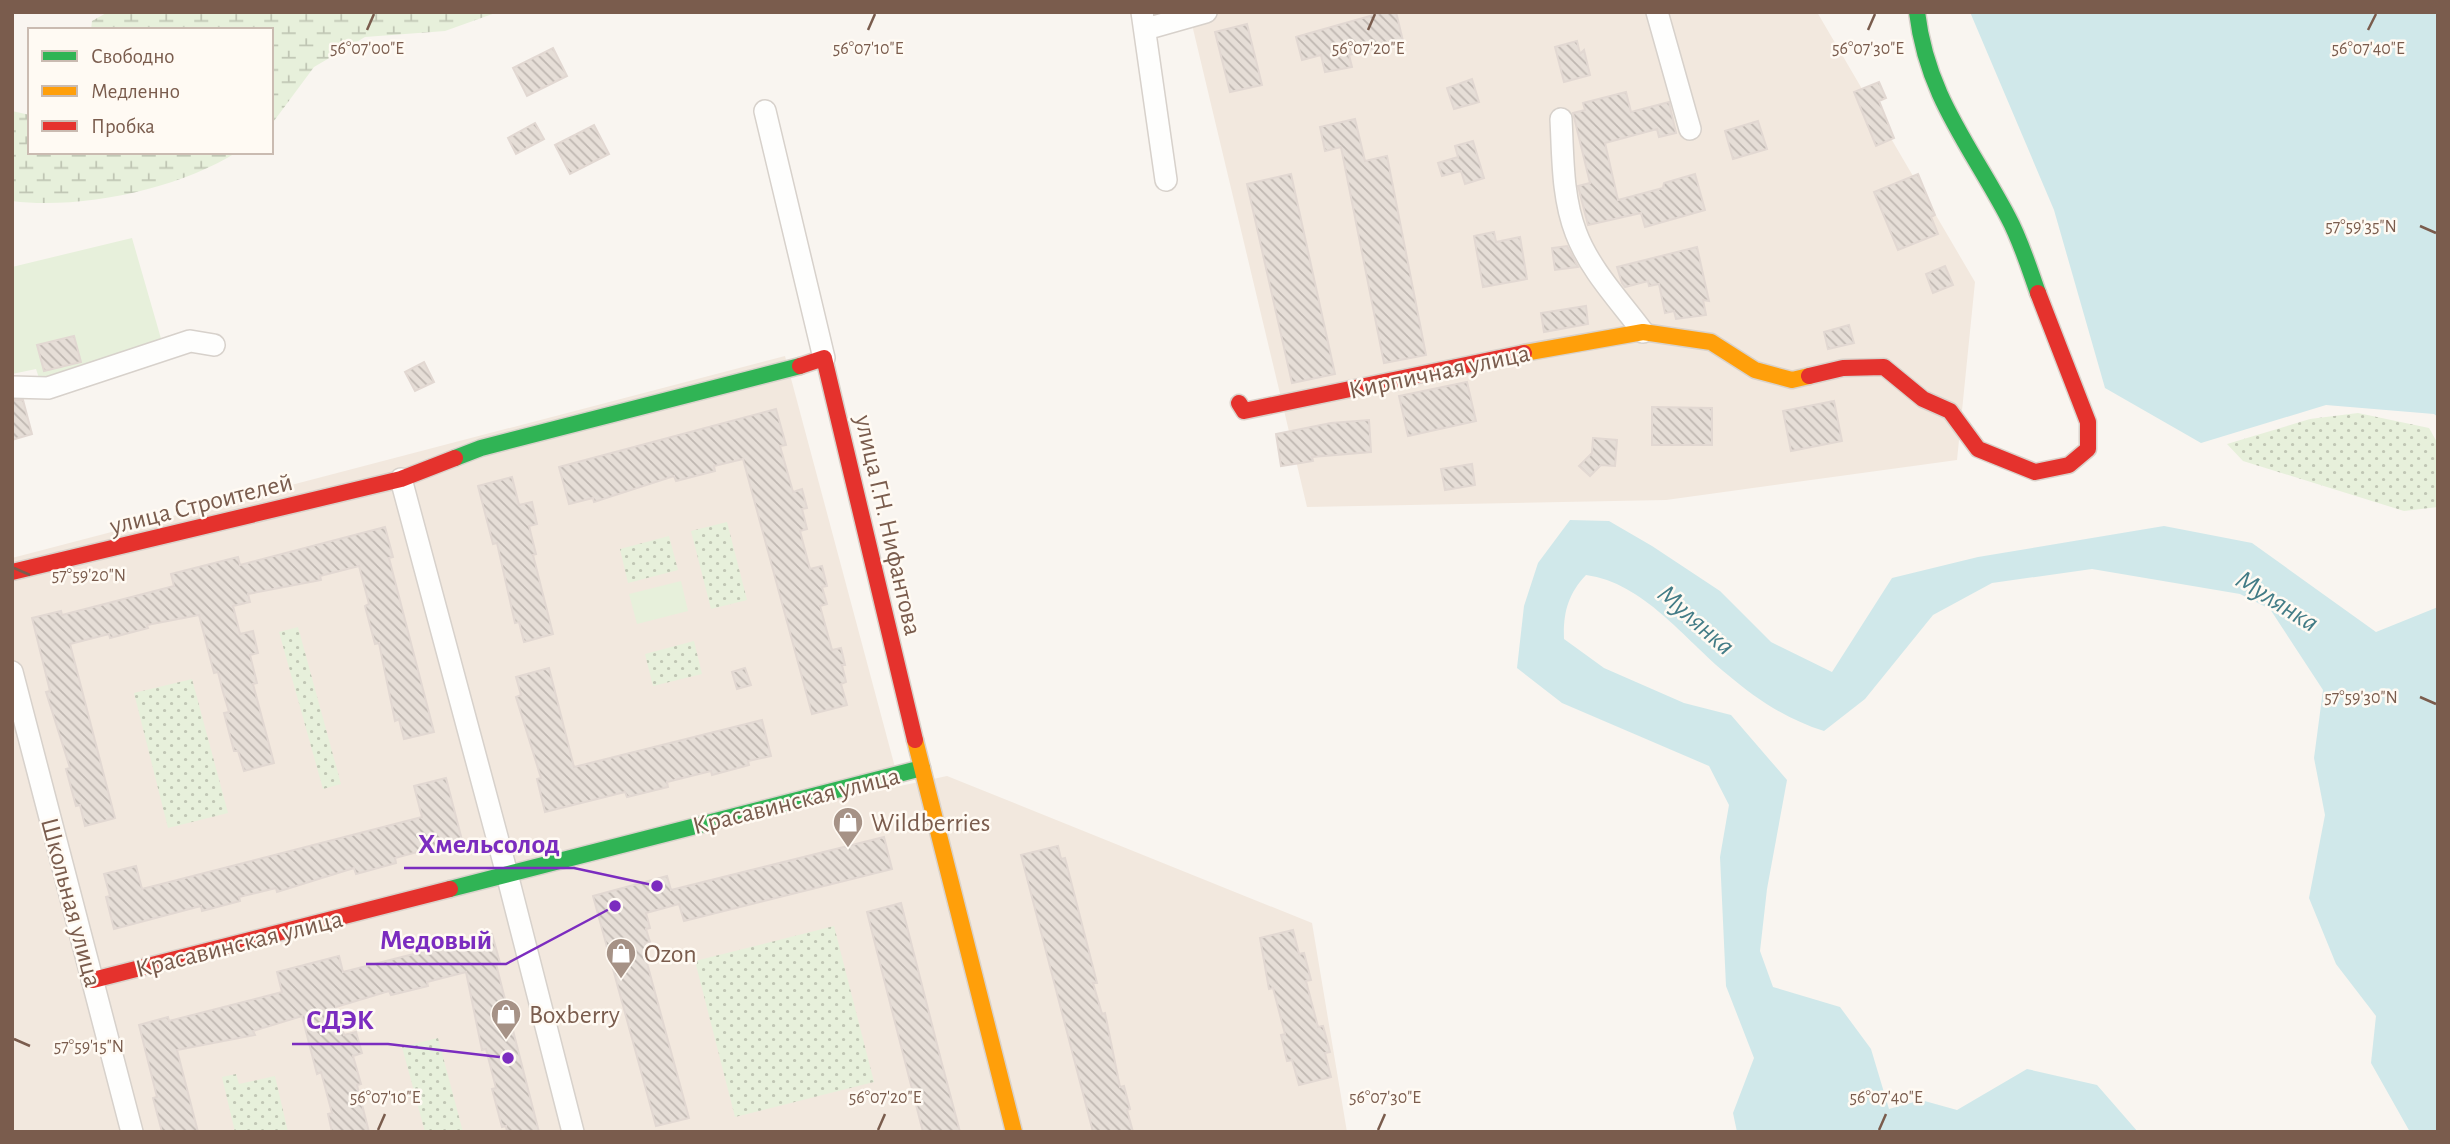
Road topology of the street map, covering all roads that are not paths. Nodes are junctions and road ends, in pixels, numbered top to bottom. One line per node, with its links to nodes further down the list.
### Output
1 (1206, 12): 4 (street)
2 (1657, 12): 7 (street)
3 (1917, 12): 9 (street, Кирпичная улица)
4 (1144, 21): 8 (street)
5 (765, 111): 11 (street)
6 (1561, 119): 9 (street)
7 (1690, 129)
8 (1166, 180)
9 (1643, 332): 13 (street, Кирпичная улица)
10 (214, 345): 12 (street)
11 (824, 358): 14 (street); 17 (street, улица Г.Н. Нифантова)
12 (12, 387)
13 (1239, 403)
14 (401, 479): 15 (street, улица Строителей); 18 (street)
15 (12, 572)
16 (12, 672): 19 (street, Школьная улица)
17 (922, 768): 18 (street, Красавинская улица); 22 (street, улица Г.Н. Нифантова)
18 (508, 874): 19 (street, Красавинская улица); 21 (street)
19 (93, 981): 20 (street, Школьная улица)
20 (132, 1132)
21 (573, 1132)
22 (1014, 1132)

